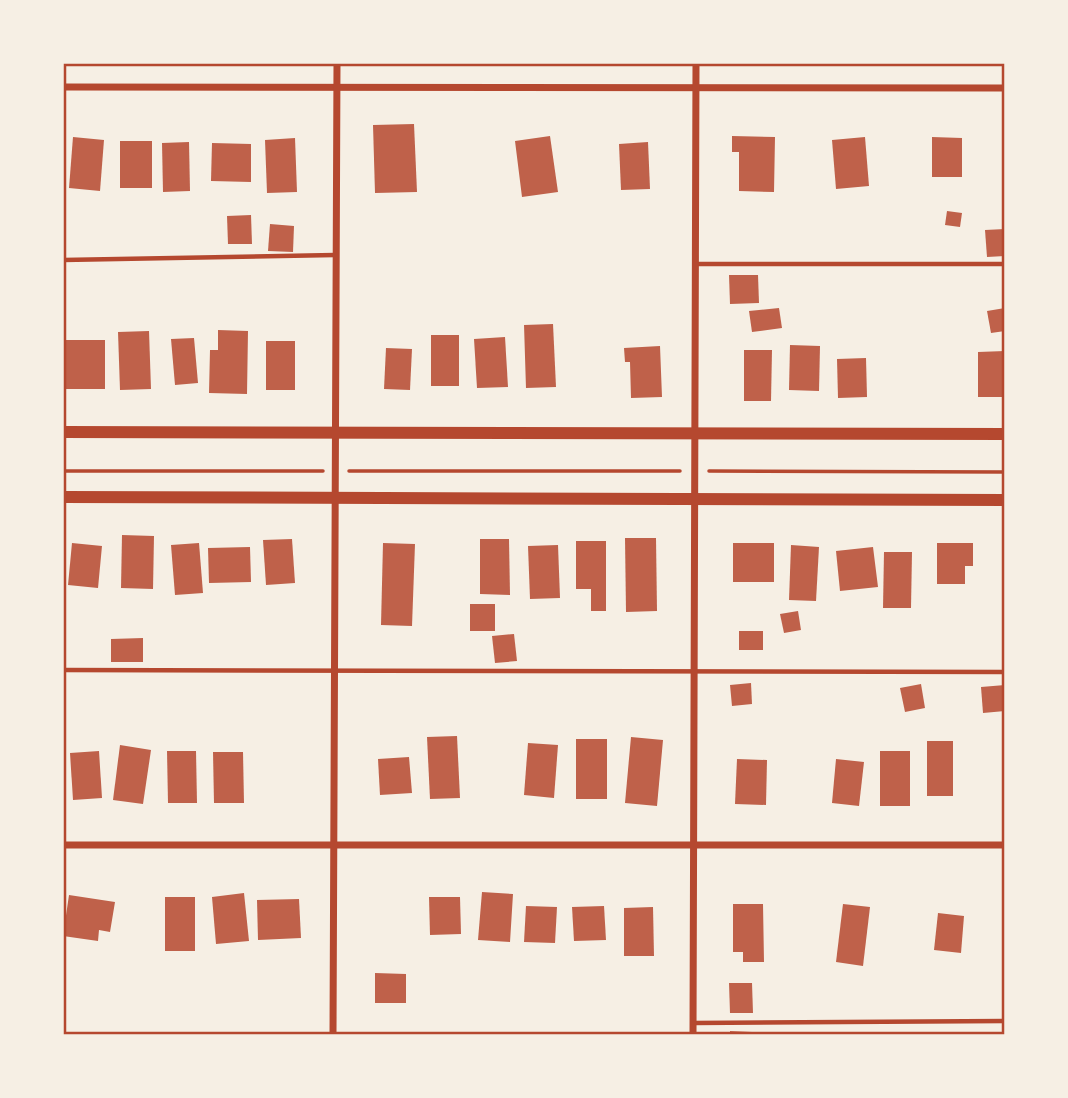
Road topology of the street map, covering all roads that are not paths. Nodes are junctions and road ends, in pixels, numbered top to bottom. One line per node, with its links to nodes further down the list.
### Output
1 (337, 63): 4 (street)
2 (696, 63): 5 (street)
3 (63, 87): 4 (street)
4 (337, 88): 5 (street); 7 (street)
5 (696, 88): 6 (street); 9 (street)
6 (1005, 88)
7 (335, 256): 8 (lane); 12 (street)
8 (63, 260)
9 (695, 264): 10 (lane); 13 (street)
10 (1005, 264)
11 (63, 432): 12 (main road)
12 (334, 433): 13 (main road); 16 (street)
13 (694, 433): 14 (main road); 17 (street)
14 (1005, 434)
15 (63, 497): 16 (main road)
16 (335, 498): 17 (main road); 20 (street)
17 (694, 499): 18 (main road); 21 (street)
18 (1005, 500)
19 (63, 670): 20 (lane)
20 (334, 670): 21 (lane); 24 (street)
21 (695, 670): 22 (lane); 26 (street)
22 (1005, 672)
23 (63, 845): 24 (street)
24 (333, 845): 26 (street); 29 (street)
25 (1005, 845): 26 (street)
26 (694, 846): 28 (street)
27 (1005, 1021): 28 (lane)
28 (693, 1023): 30 (street)
29 (333, 1035)
30 (693, 1035)

